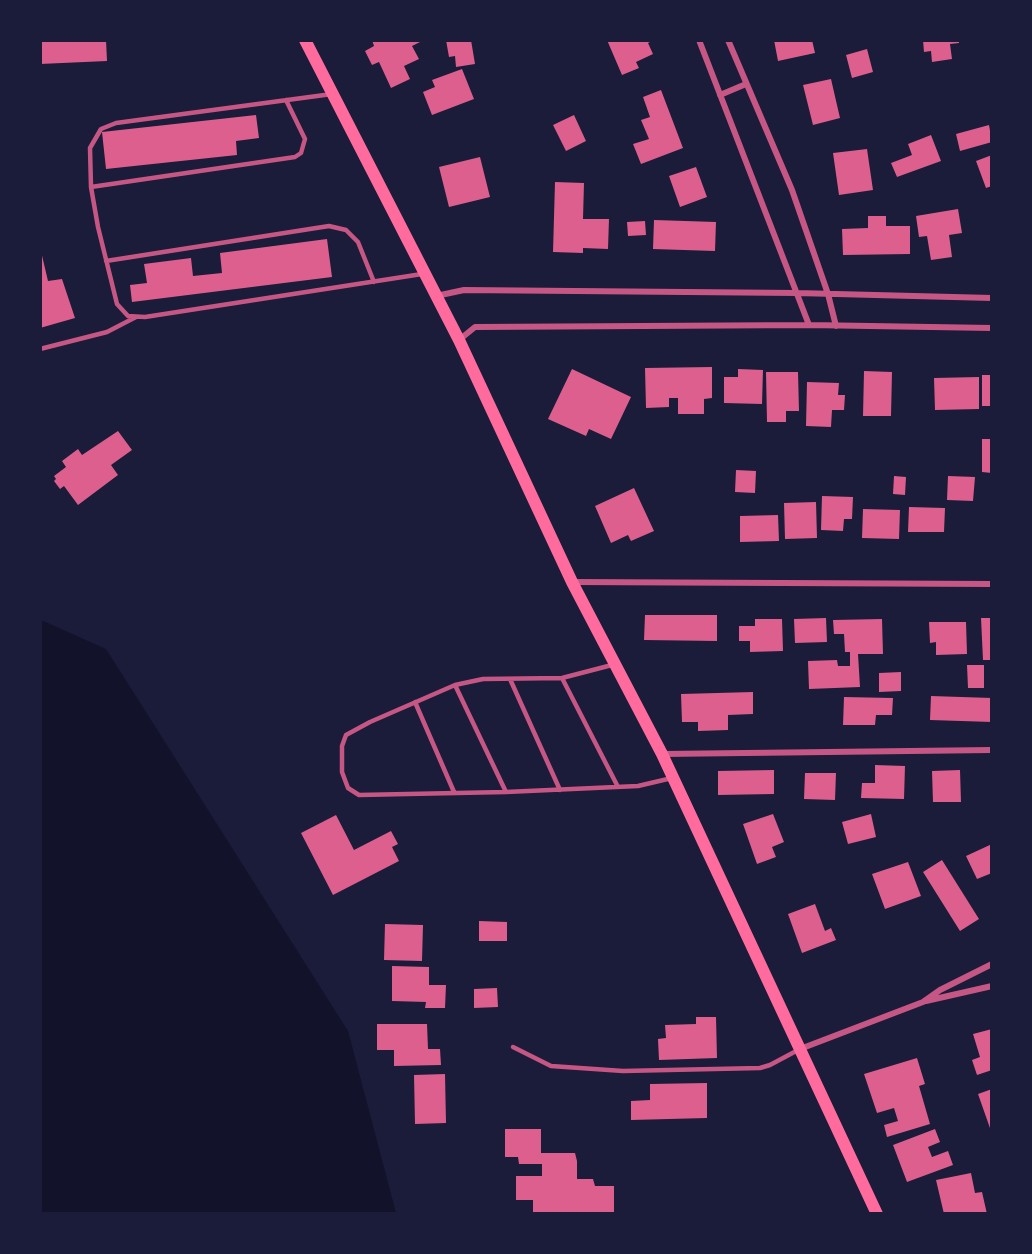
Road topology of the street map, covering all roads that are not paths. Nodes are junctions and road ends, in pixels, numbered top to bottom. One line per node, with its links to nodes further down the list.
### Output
1 (305, 40): 5 (main road)
2 (699, 40): 6 (street)
3 (728, 40): 4 (street)
4 (746, 84): 6 (street); 13 (street)
5 (333, 94): 7 (lane); 10 (main road)
6 (720, 95): 12 (street)
7 (286, 100): 8 (lane); 8 (lane)
8 (91, 187): 9 (lane)
9 (106, 261): 11 (lane); 16 (lane)
10 (425, 274): 11 (lane); 14 (main road)
11 (374, 282): 16 (lane)
12 (797, 293): 13 (street); 14 (street); 17 (street)
13 (828, 294): 15 (street); 18 (street)
14 (436, 296): 20 (main road)
15 (992, 298)
16 (136, 317): 21 (lane)
17 (809, 325): 18 (street); 20 (street)
18 (836, 326): 19 (street)
19 (992, 328)
20 (459, 340): 22 (main road)
21 (40, 349)
22 (572, 582): 23 (street); 24 (main road)
23 (992, 584)
24 (615, 664): 25 (lane); 30 (main road)
25 (562, 678): 26 (lane); 32 (lane)
26 (510, 679): 27 (lane); 33 (lane)
27 (455, 685): 28 (lane); 35 (lane)
28 (415, 702): 34 (lane); 34 (lane)
29 (992, 750): 30 (street)
30 (662, 754): 31 (main road)
31 (673, 778): 32 (lane); 40 (main road)
32 (618, 787): 33 (lane)
33 (560, 790): 35 (lane)
34 (454, 792): 35 (lane)
35 (506, 792)
36 (992, 963): 38 (street)
37 (992, 986): 38 (street)
38 (922, 1002): 40 (street)
39 (513, 1047): 40 (lane)
40 (800, 1049): 41 (main road)
41 (877, 1214)

